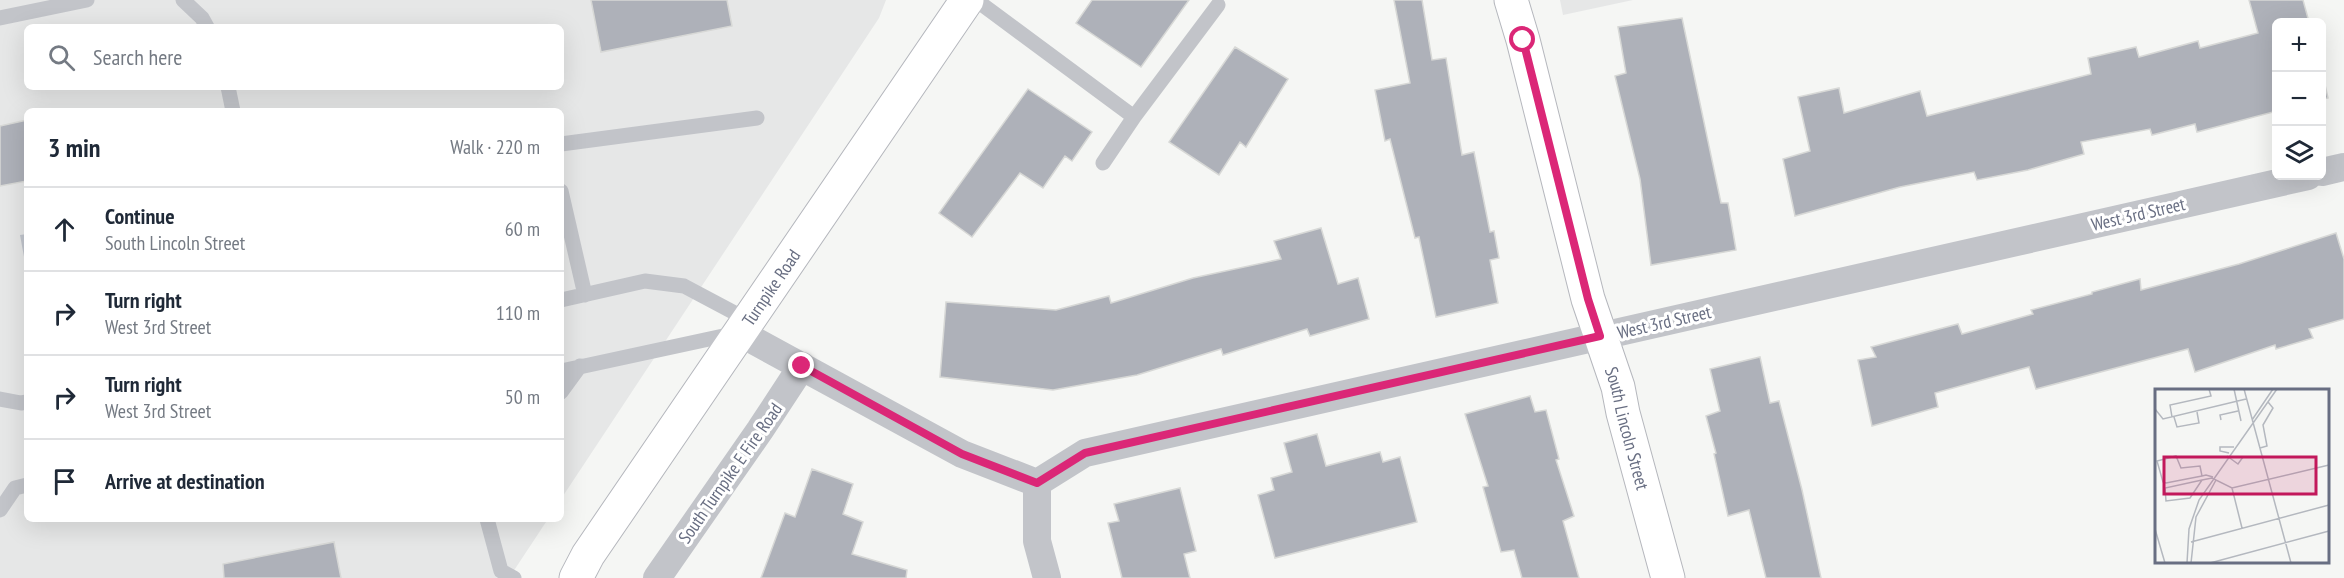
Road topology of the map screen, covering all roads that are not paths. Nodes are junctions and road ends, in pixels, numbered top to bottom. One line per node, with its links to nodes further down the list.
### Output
1 (87, 0): 7 (lane)
2 (183, 0): 8 (lane)
3 (967, 0): 21 (street, Turnpike Road)
4 (976, 0): 11 (lane)
5 (1511, 0): 22 (street, South Lincoln Street)
6 (1218, 5): 11 (lane)
7 (0, 18)
8 (205, 24)
9 (229, 90): 10 (lane)
10 (232, 108)
11 (1134, 117): 14 (lane)
12 (757, 118): 13 (lane)
13 (564, 144)
14 (1103, 163)
15 (2344, 167): 16 (street)
16 (2326, 171)
17 (2290, 180): 22 (street, West 3rd Street)
18 (564, 204): 19 (lane)
19 (585, 295): 20 (lane); 21 (lane)
20 (564, 299)
21 (744, 326): 23 (lane); 24 (street); 34 (street, Turnpike Road)
22 (1600, 336): 29 (street, West 3rd Street); 37 (street, South Lincoln Street)
23 (580, 366): 25 (lane); 26 (lane)
24 (802, 366): 29 (street); 35 (street, South Turnpike E Fire Road)
25 (564, 370)
26 (564, 388)
27 (0, 399): 28 (lane)
28 (24, 402)
29 (1037, 483): 36 (street)
30 (24, 486): 31 (lane)
31 (0, 510)
32 (488, 522): 33 (lane)
33 (502, 576)
34 (576, 578)
35 (657, 578)
36 (1047, 578)
37 (1668, 578)

